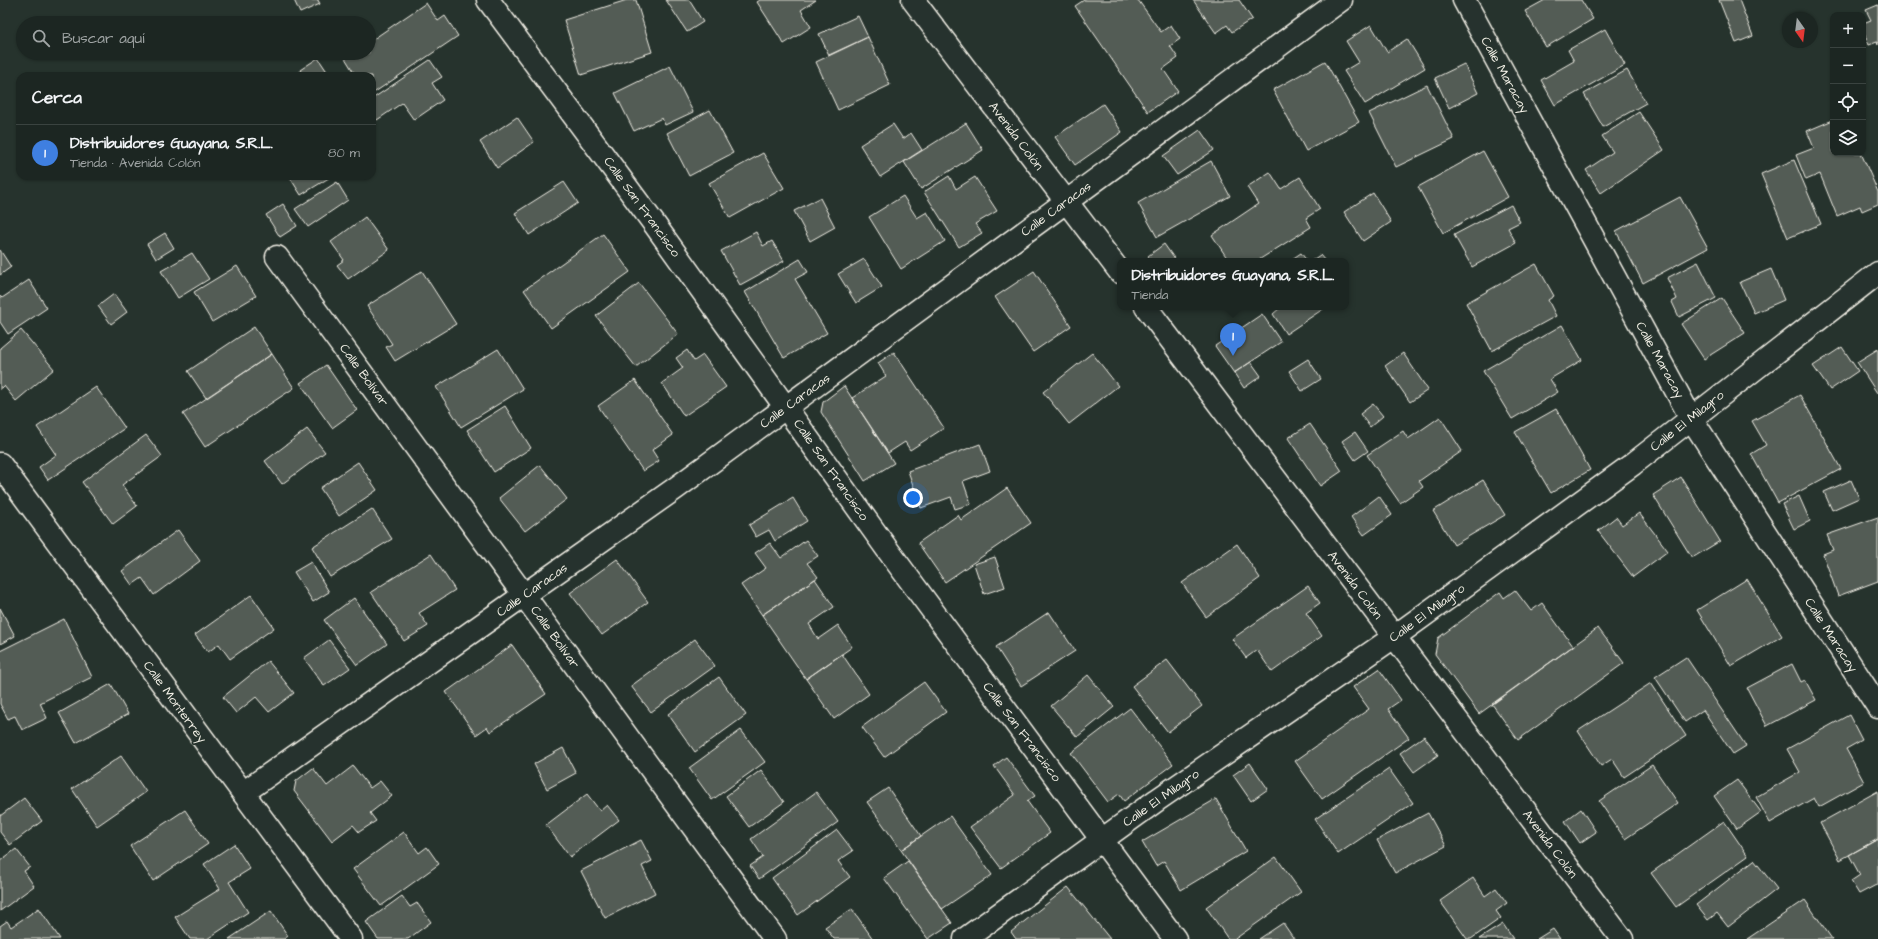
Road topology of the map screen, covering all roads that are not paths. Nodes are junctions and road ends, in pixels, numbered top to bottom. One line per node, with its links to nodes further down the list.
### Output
1 (488, 0): 10 (street, Calle San Francisco)
2 (913, 0): 5 (street, Avenida Colón)
3 (1341, 0): 5 (street, Calle Caracas)
4 (1464, 0): 11 (street, Calle Maracay)
5 (1066, 202): 7 (street, Avenida Colón); 10 (street, Calle Caracas)
6 (277, 257): 13 (street, Calle Bolívar)
7 (1117, 268)
8 (1878, 273): 11 (street, Calle El Milagro)
9 (1148, 310): 14 (street, Avenida Colón)
10 (786, 408): 13 (street, Calle Caracas); 17 (street, Calle San Francisco)
11 (1691, 418): 14 (street, Calle El Milagro); 15 (street, Calle Maracay)
12 (0, 464): 16 (street, Calle Monterrey)
13 (524, 595): 16 (street, Calle Caracas); 19 (street, Calle Bolívar)
14 (1394, 637): 17 (street, Calle El Milagro); 22 (street, Avenida Colón)
15 (1878, 707)
16 (243, 793): 18 (street, Calle Monterrey)
17 (1102, 840): 20 (street, Calle El Milagro); 21 (street, Calle San Francisco)
18 (351, 939)
19 (775, 939)
20 (965, 939)
21 (1175, 939)
22 (1622, 939)

